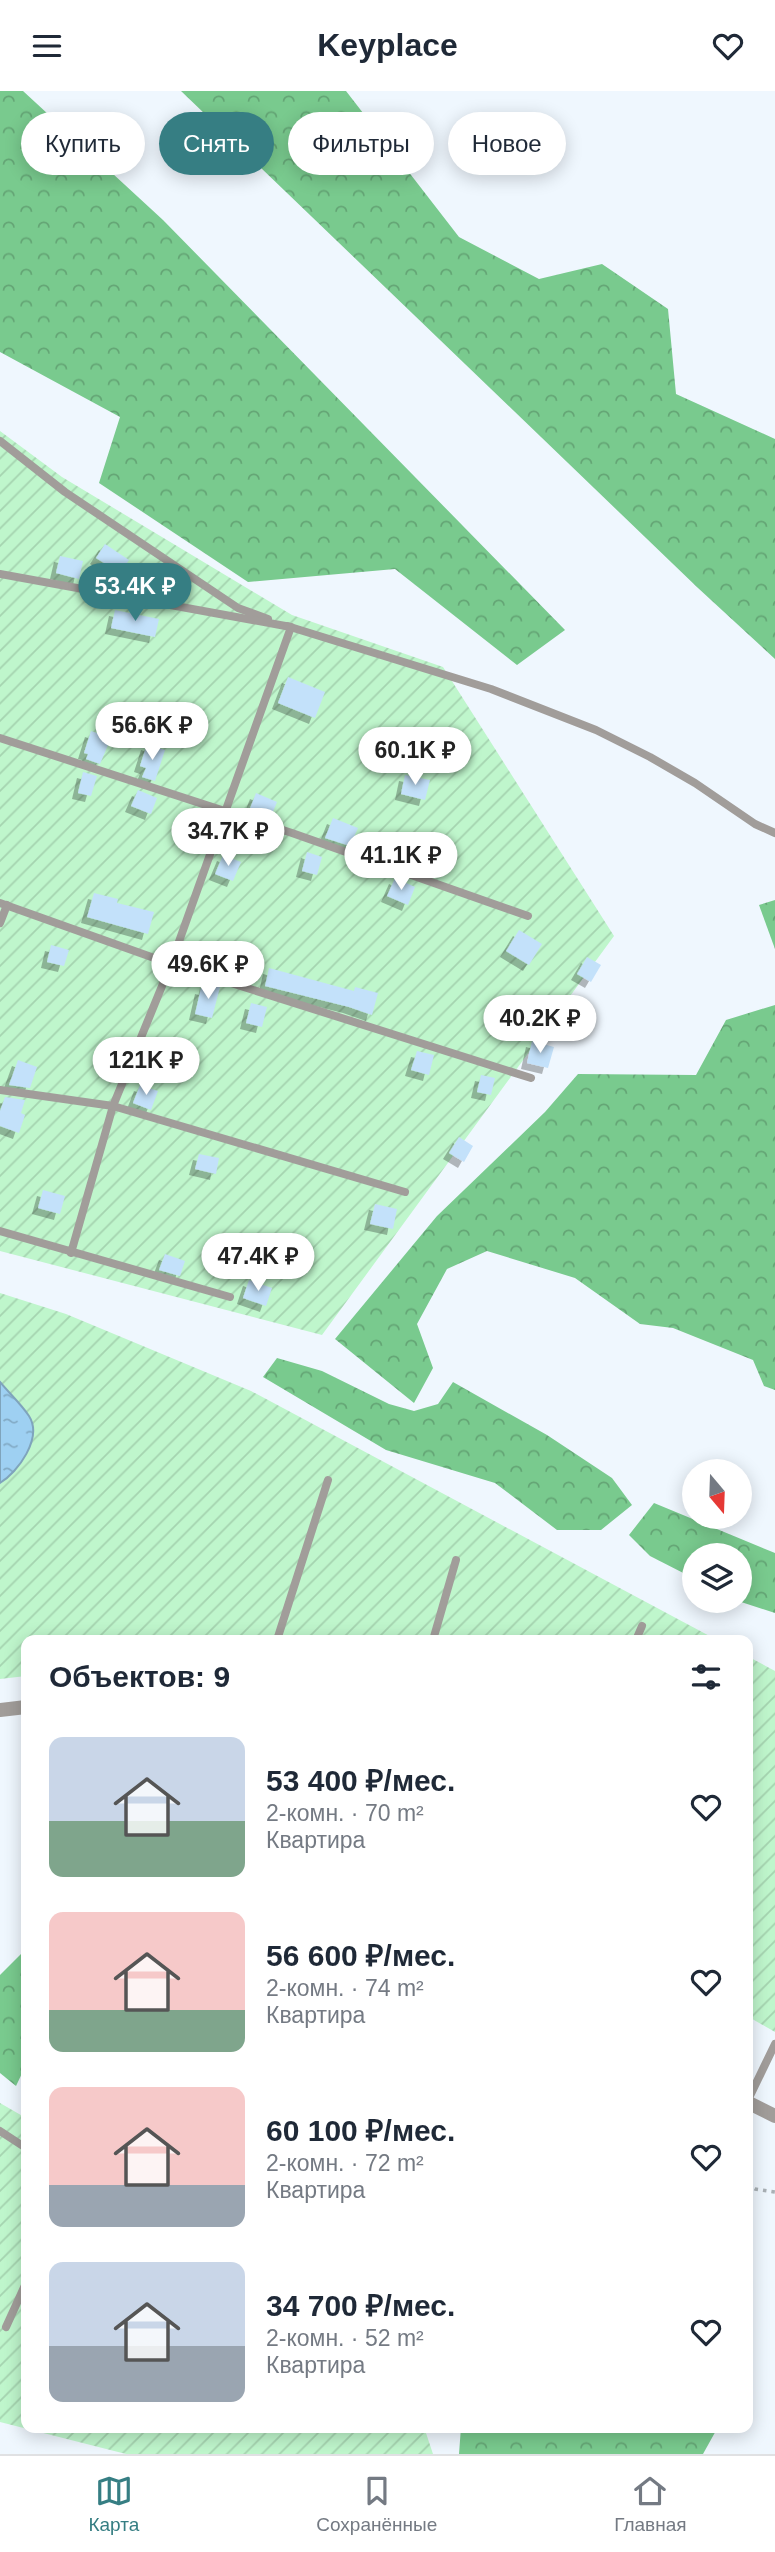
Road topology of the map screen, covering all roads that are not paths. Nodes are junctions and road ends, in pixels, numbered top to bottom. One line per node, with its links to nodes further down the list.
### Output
1 (0, 441): 3 (lane)
2 (0, 574): 3 (lane)
3 (291, 627): 5 (lane); 6 (lane)
4 (0, 739): 5 (lane)
5 (224, 813): 8 (lane); 10 (lane)
6 (775, 833)
7 (3, 904): 9 (lane); 10 (lane)
8 (528, 916)
9 (0, 923)
10 (171, 964): 11 (lane); 13 (lane)
11 (531, 1078)
12 (0, 1090): 13 (lane)
13 (113, 1106): 14 (lane); 16 (lane)
14 (405, 1192)
15 (0, 1231): 16 (lane)
16 (71, 1253): 17 (lane)
17 (230, 1297)
18 (328, 1480): 21 (lane)
19 (456, 1560): 22 (lane)
20 (642, 1626): 23 (lane)
21 (279, 1635)
22 (434, 1635)
23 (638, 1635)
24 (21, 1708): 25 (street)
25 (0, 1710)
26 (775, 2044): 27 (lane)
27 (753, 2090)
28 (753, 2105): 29 (street)
29 (775, 2116)
30 (0, 2131): 31 (lane)
31 (21, 2145)
32 (21, 2294): 33 (lane)
33 (6, 2327)

